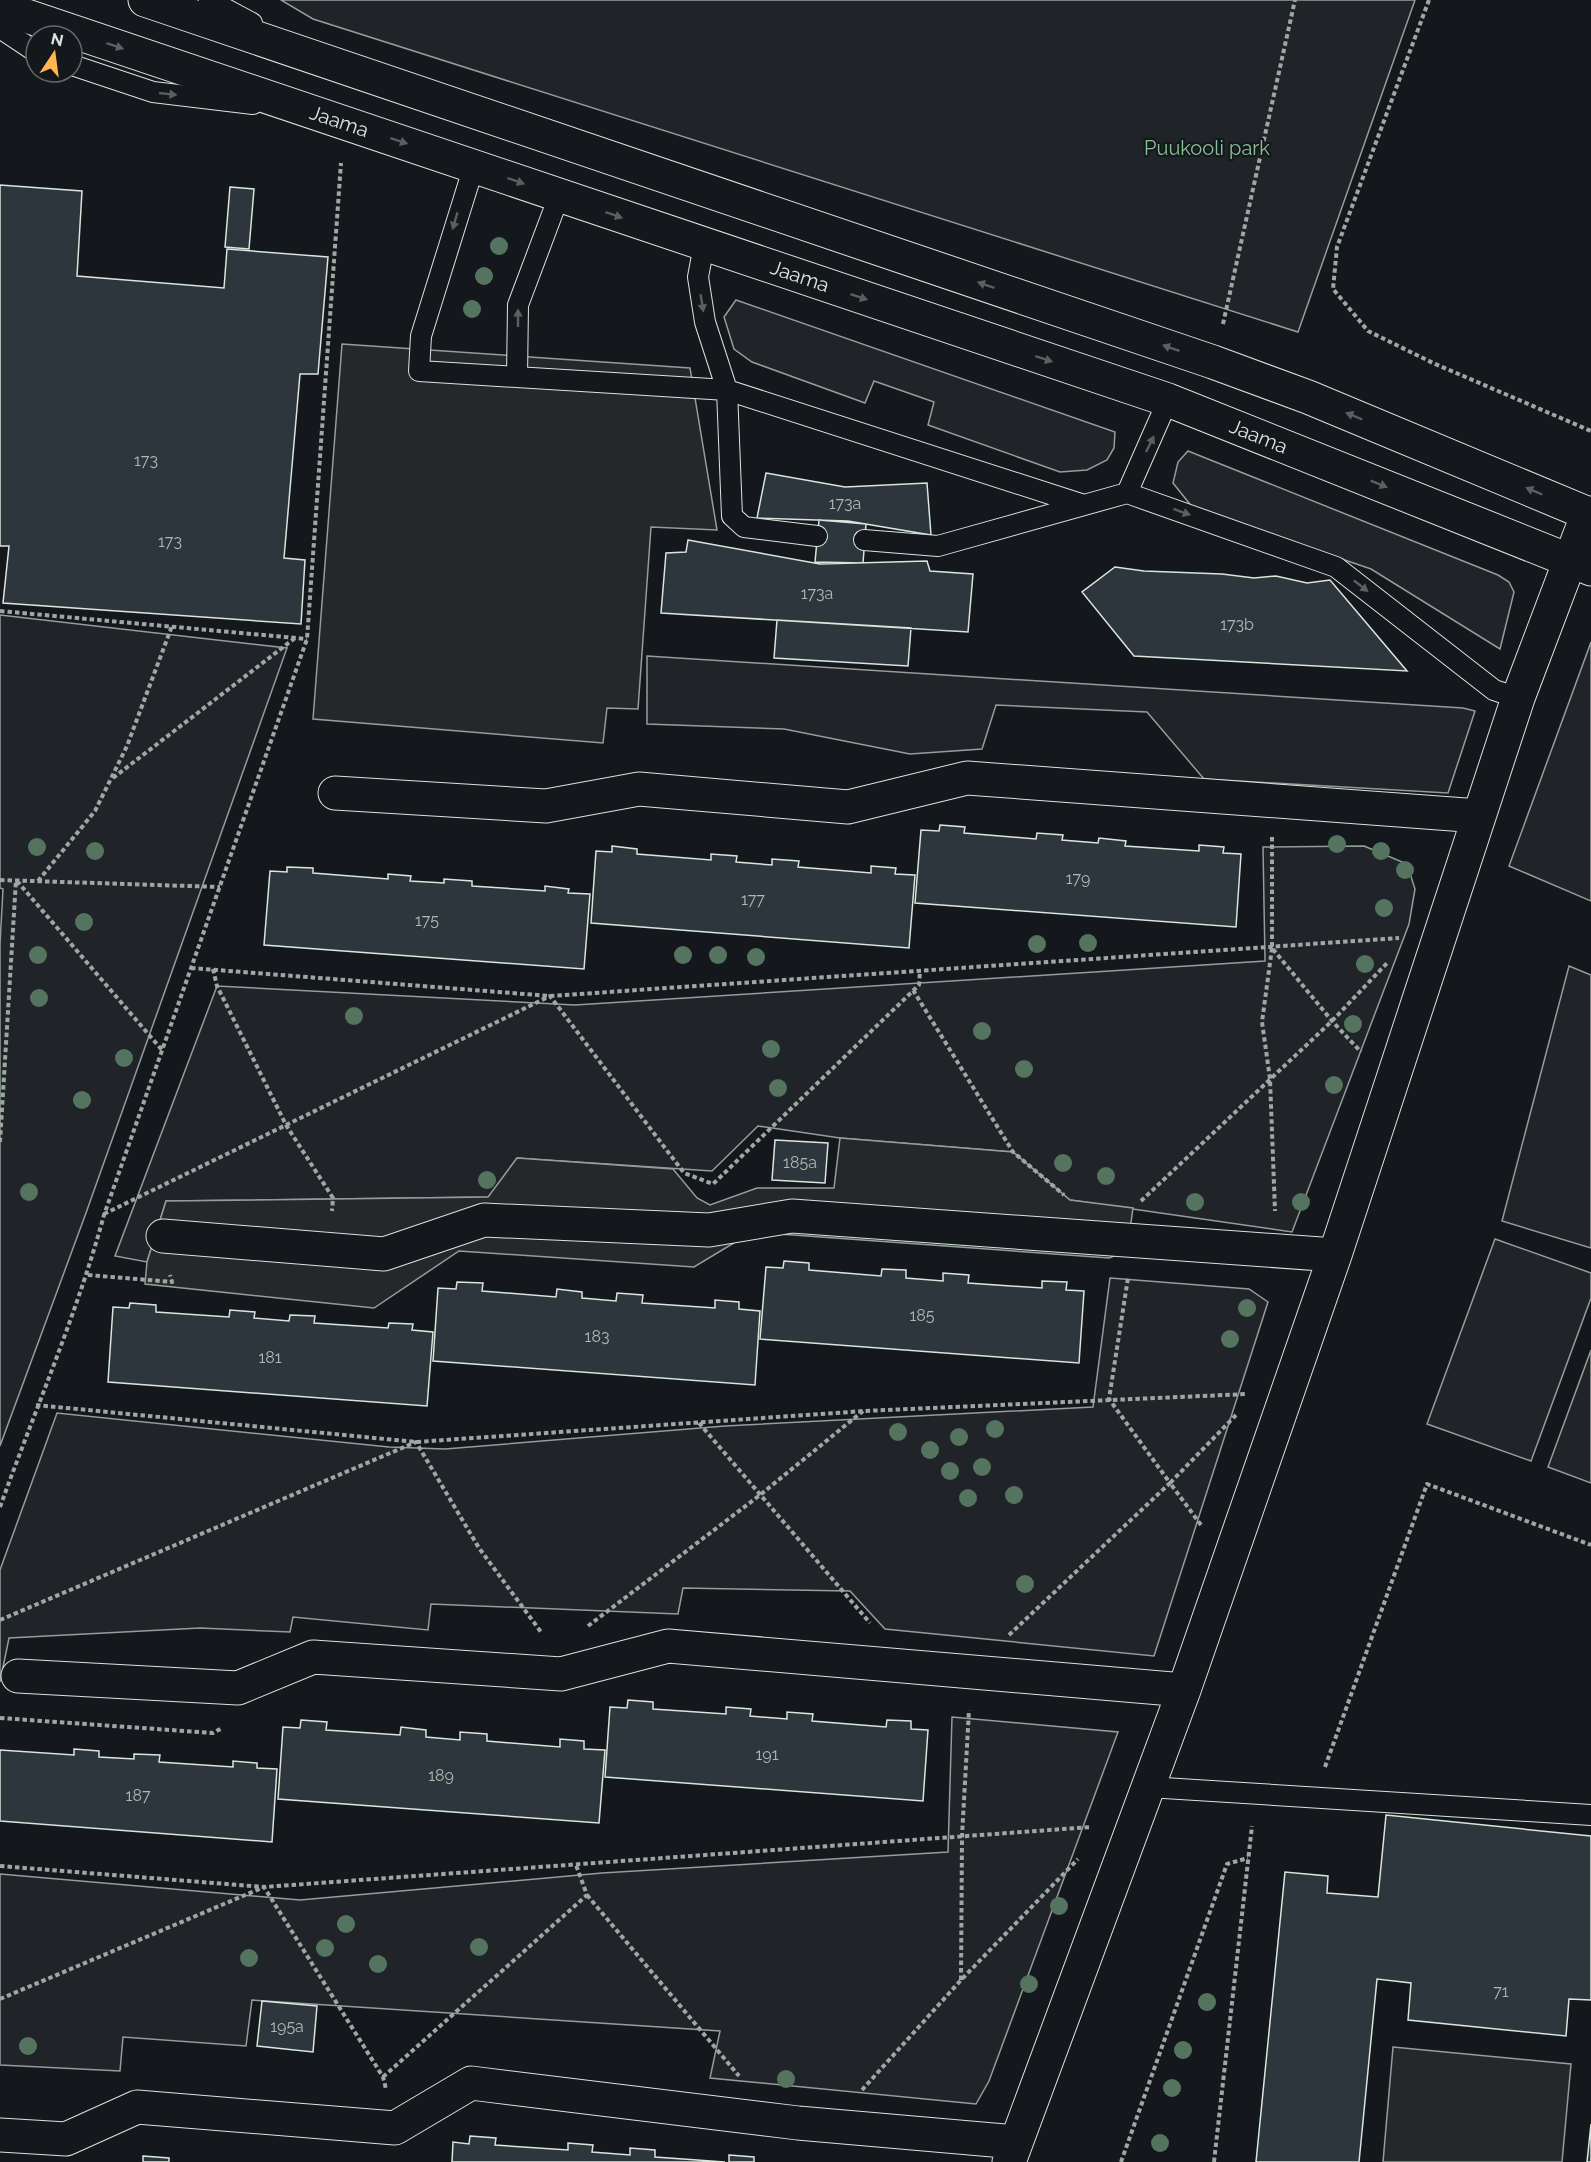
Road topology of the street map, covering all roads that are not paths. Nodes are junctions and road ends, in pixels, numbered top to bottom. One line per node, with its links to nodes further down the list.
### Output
1 (145, 0): 6 (street)
2 (209, 0): 6 (lane)
3 (0, 7): 8 (street, Jaama, one-way to 8)
4 (0, 28): 5 (lane)
5 (24, 44)
6 (318, 59): 17 (street, one-way to 6)
7 (84, 69): 8 (lane, one-way to 8)
8 (304, 109): 9 (street, Jaama, one-way to 9)
9 (474, 166): 10 (street, Jaama, one-way to 10); 12 (lane, one-way to 12)
10 (559, 196): 11 (street, Jaama, one-way to 11); 12 (lane, one-way to 10)
11 (704, 245): 13 (lane, one-way to 13); 14 (street, Jaama, one-way to 14)
12 (517, 377): 13 (lane)
13 (727, 390): 16 (lane); 18 (lane)
14 (1168, 400): 15 (lane, one-way to 14); 20 (street, Jaama, one-way to 20)
15 (1127, 493): 16 (lane); 21 (lane, one-way to 21)
16 (1081, 504): 19 (lane)
17 (1589, 514): 20 (street)
18 (817, 536)
19 (864, 540)
20 (1581, 565): 21 (street)
21 (1518, 698): 23 (street)
22 (335, 793): 23 (street)
23 (1479, 816): 25 (street)
24 (163, 1236): 25 (street)
25 (1335, 1255): 27 (street)
26 (18, 1676): 27 (street)
27 (1184, 1690): 28 (street)
28 (1148, 1787): 29 (lane); 31 (street)
29 (1591, 1815)
30 (0, 2135): 31 (street)
31 (1012, 2152)

